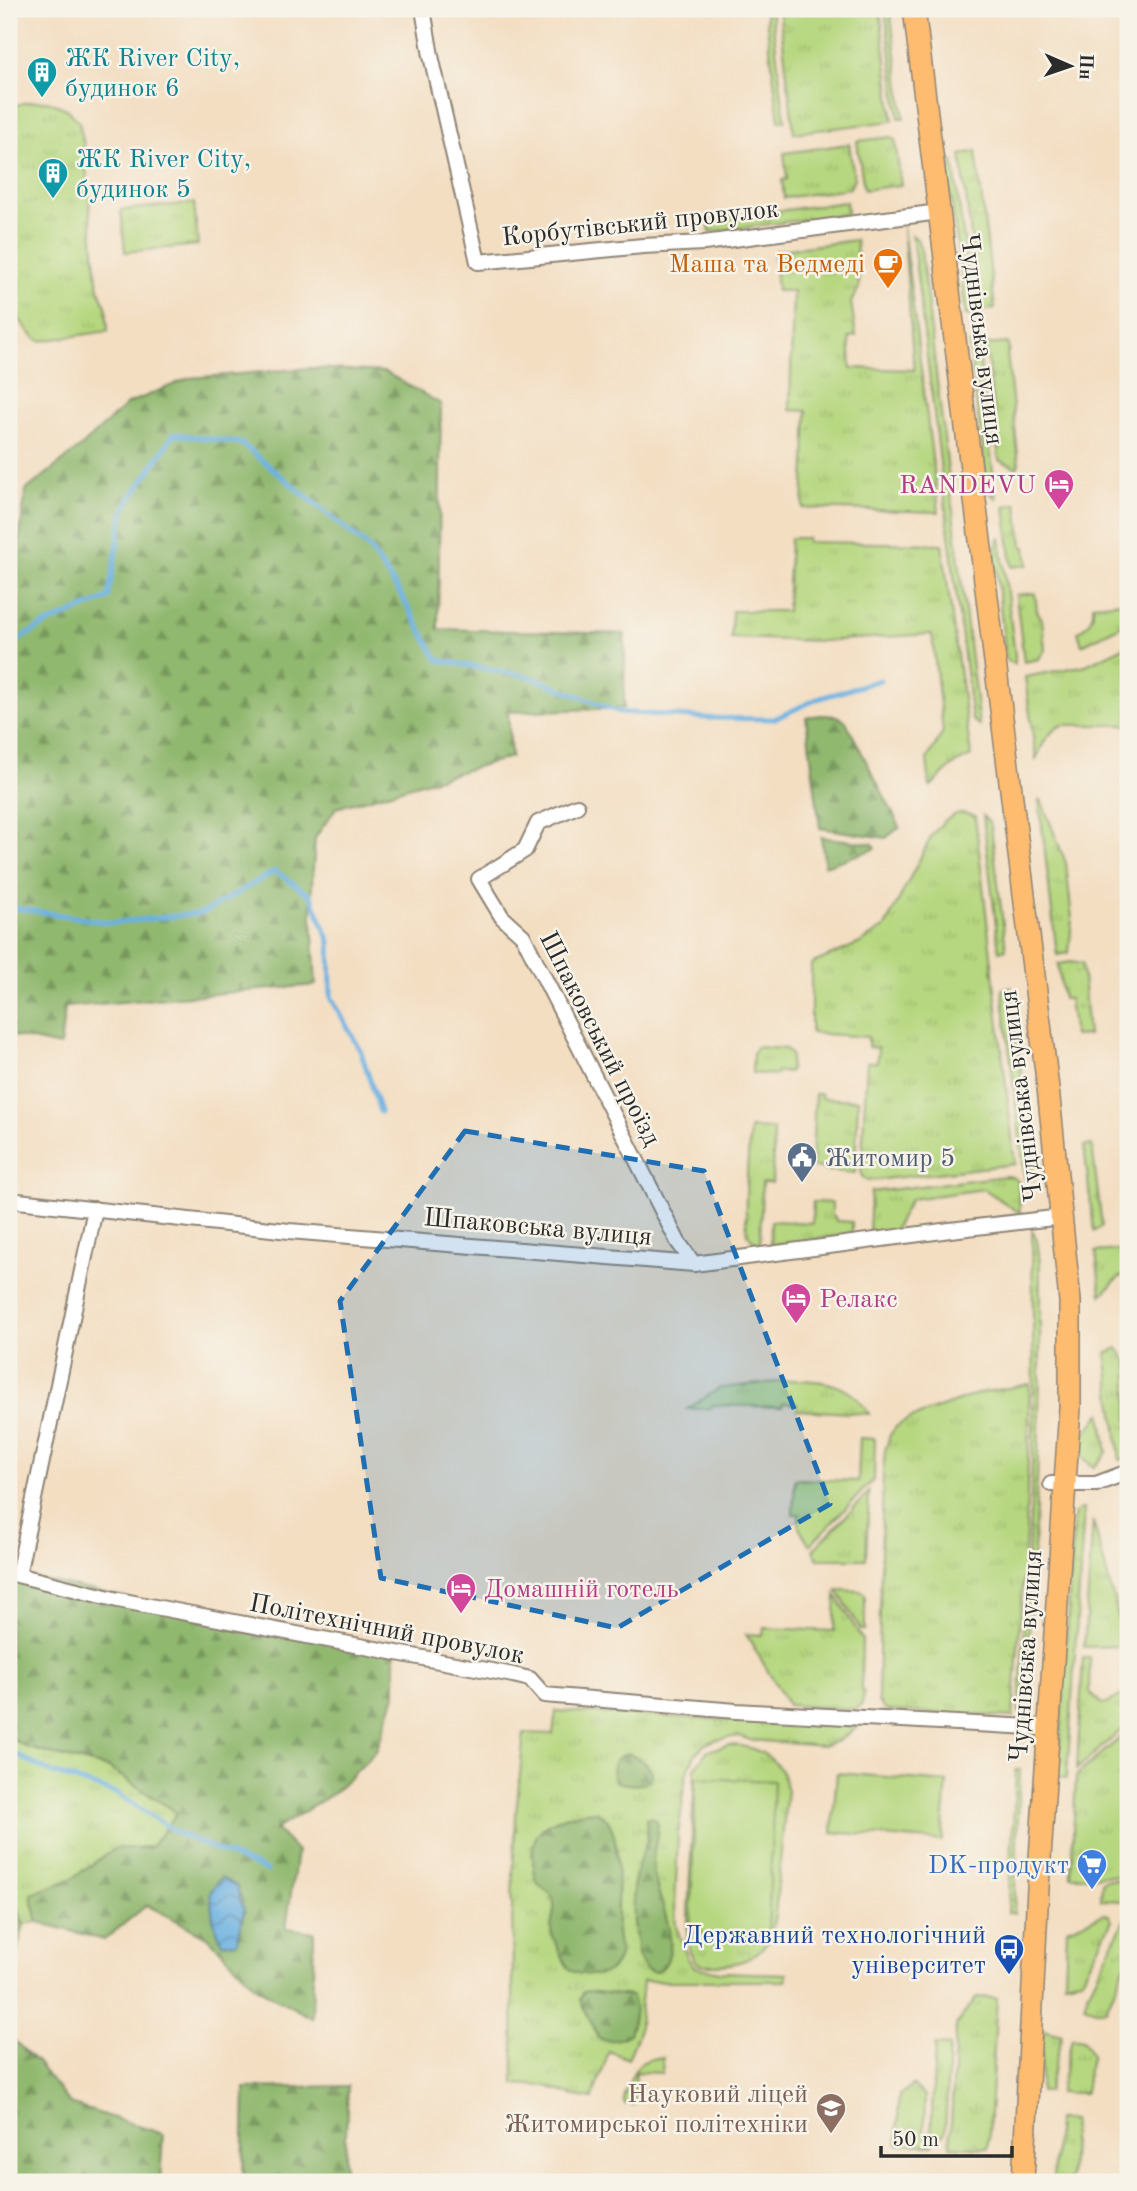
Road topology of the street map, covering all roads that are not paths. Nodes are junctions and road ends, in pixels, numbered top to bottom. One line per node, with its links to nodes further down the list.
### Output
1 (423, 9): 4 (street, Корбутівський провулок)
2 (903, 9): 4 (main road, Чуднівська вулиця)
3 (914, 9): 4 (main road, Чуднівська вулиця)
4 (933, 212): 8 (main road, Чуднівська вулиця)
5 (577, 806): 9 (street, Шпаковський проїзд)
6 (9, 1200): 7 (street, Шпаковська вулиця)
7 (96, 1209): 9 (street, Шпаковська вулиця); 12 (street)
8 (1056, 1218): 9 (street, Шпаковська вулиця); 11 (main road, Чуднівська вулиця)
9 (694, 1264)
10 (1128, 1472): 11 (street)
11 (1058, 1484): 13 (main road, Чуднівська вулиця)
12 (13, 1574): 13 (street, Політехнічний провулок)
13 (1042, 1728): 14 (main road, Чуднівська вулиця); 15 (main road, Чуднівська вулиця)
14 (1011, 2182)
15 (1023, 2182)

